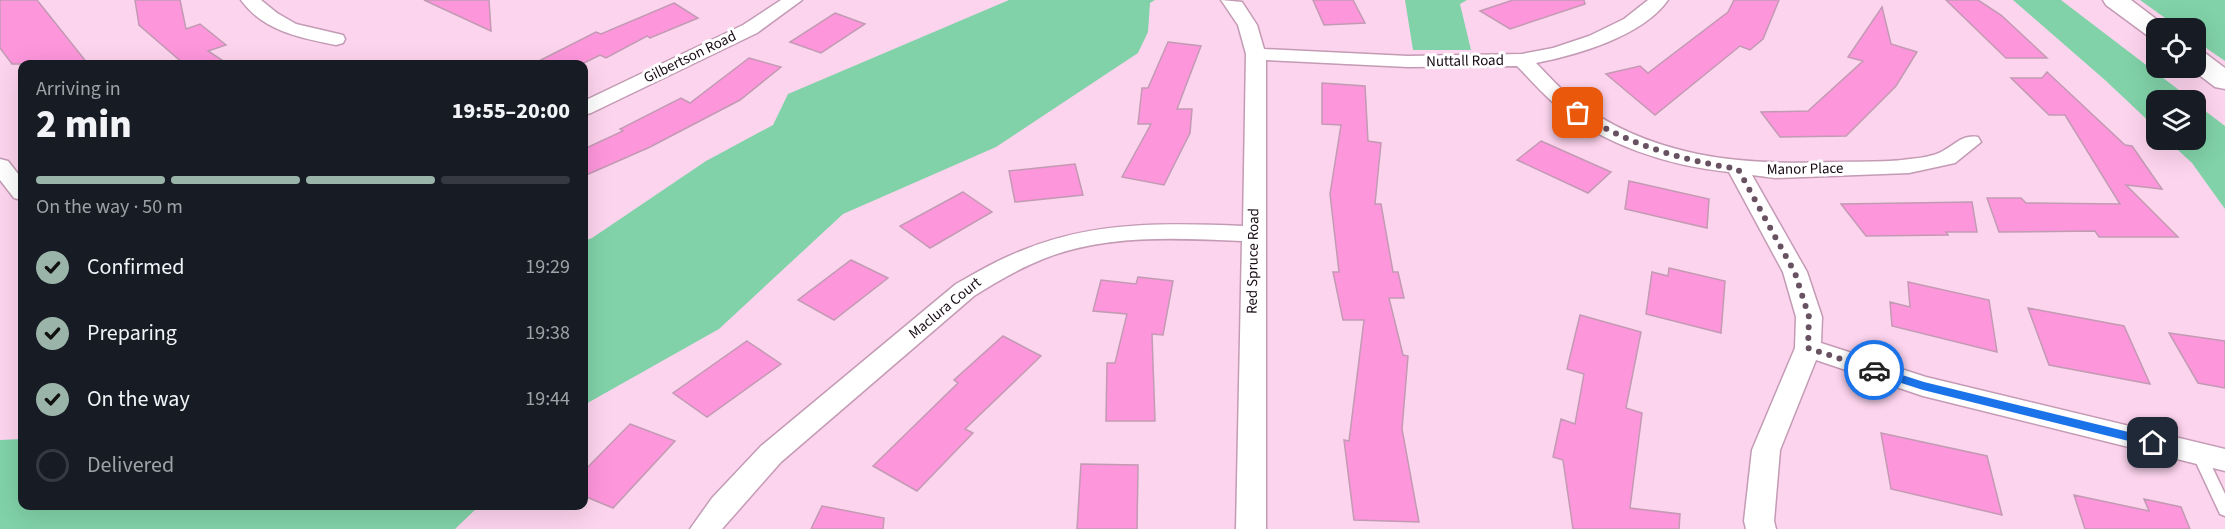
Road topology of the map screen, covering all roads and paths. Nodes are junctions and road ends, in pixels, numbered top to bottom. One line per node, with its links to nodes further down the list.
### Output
1 (250, 0): 7 (street)
2 (793, 0): 12 (street, Gilbertson Road)
3 (1230, 0): 8 (street, Red Spruce Road)
4 (1659, 0): 9 (street, Nuttall Road)
5 (2115, 0): 6 (street)
6 (2146, 23)
7 (336, 39)
8 (1256, 54): 9 (street, Nuttall Road); 17 (street, Red Spruce Road)
9 (1522, 60): 15 (street, Manor Place)
10 (2206, 67): 11 (street)
11 (2225, 81)
12 (588, 107)
13 (1970, 142): 15 (street, Manor Place)
14 (0, 166): 16 (street)
15 (1738, 169): 18 (street)
16 (18, 188)
17 (1253, 234): 22 (street, Maclura Court); 23 (street, Red Spruce Road)
18 (1808, 348): 19 (street); 24 (street)
19 (2199, 454): 20 (street); 21 (lane)
20 (2225, 460)
21 (2225, 510)
22 (705, 529)
23 (1251, 529)
24 (1761, 529)

